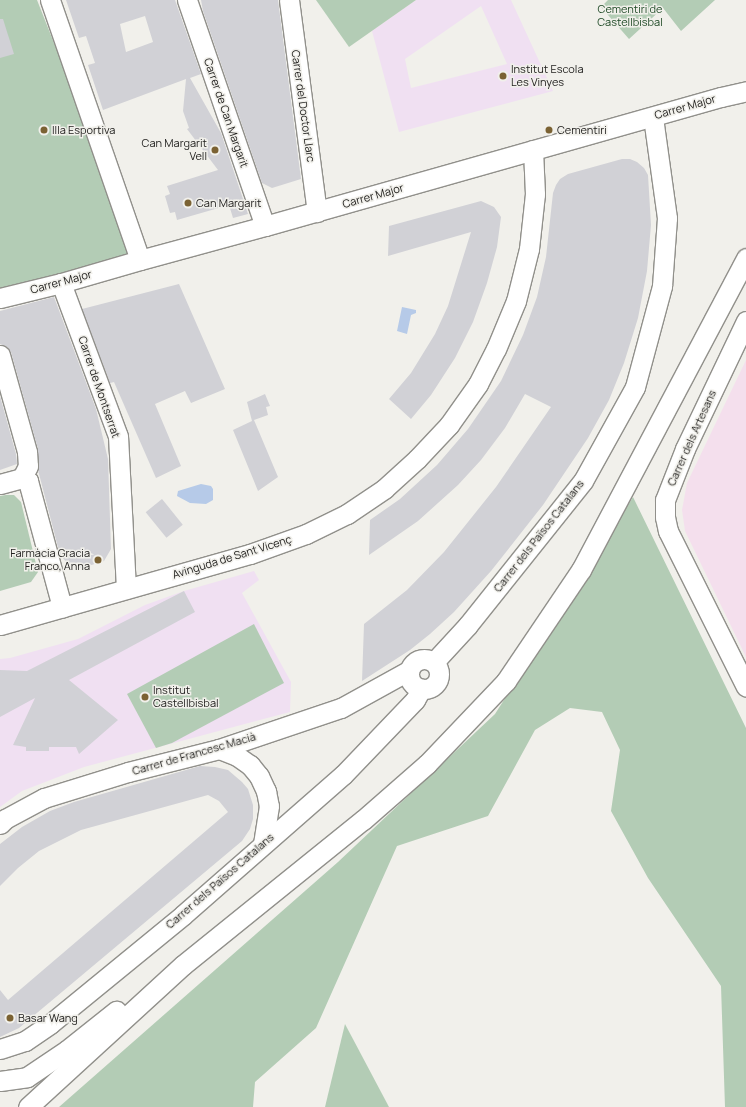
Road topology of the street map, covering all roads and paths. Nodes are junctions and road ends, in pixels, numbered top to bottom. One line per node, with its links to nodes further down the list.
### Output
1 (50, 0): 10 (street)
2 (187, 0): 8 (street, Carrer de Can Margarit)
3 (289, 0): 7 (street, Carrer del Doctor Llarc)
4 (746, 91): 5 (street, Carrer Major)
5 (653, 116): 6 (street, Carrer Major); 20 (street, Carrer dels Països Catalans)
6 (533, 150): 7 (street, Carrer Major); 17 (street, Avinguda de Sant Vicenç)
7 (317, 212): 8 (street, Carrer Major)
8 (265, 226): 10 (street, Carrer Major)
9 (746, 258): 27 (street)
10 (140, 260): 11 (street, Carrer Major)
11 (61, 284): 12 (street, Carrer Major); 17 (street, Carrer de Montserrat)
12 (0, 298)
13 (746, 321): 22 (street, Carrer dels Artesans)
14 (0, 355): 15 (street)
15 (22, 478): 16 (street); 18 (street)
16 (0, 484)
17 (126, 589): 18 (street, Avinguda de Sant Vicenç)
18 (62, 607): 19 (street, Avinguda de Sant Vicenç)
19 (0, 625)
20 (434, 662): 21 (street, Carrer de Francesc Macià); 23 (street)
21 (408, 671): 23 (street); 24 (street, Carrer de Francesc Macià)
22 (746, 687)
23 (421, 689): 26 (street, Carrer dels Països Catalans)
24 (219, 749): 25 (street, Carrer de Francesc Macià); 26 (street)
25 (0, 824)
26 (264, 842): 28 (street, Carrer dels Països Catalans)
27 (183, 965): 29 (street); 30 (street)
28 (0, 1049)
29 (0, 1081)
30 (28, 1107)

